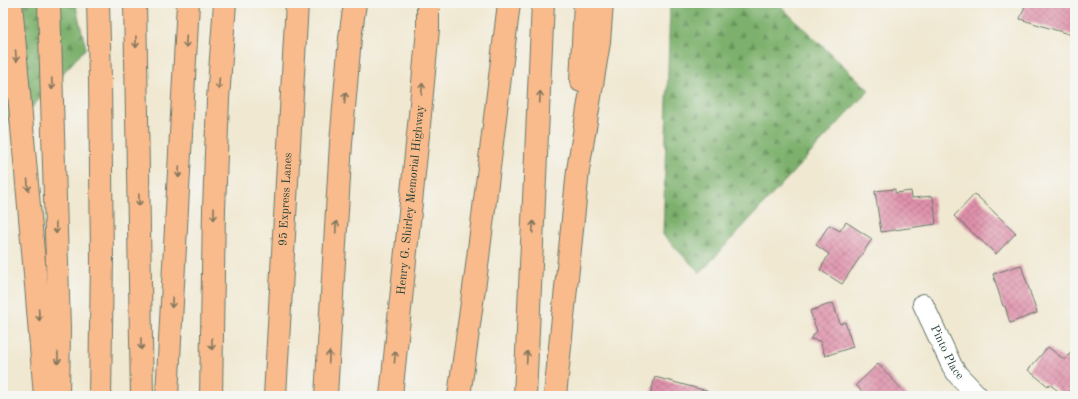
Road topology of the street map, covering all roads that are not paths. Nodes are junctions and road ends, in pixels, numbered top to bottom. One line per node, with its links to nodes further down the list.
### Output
1 (11, 3): 17 (highway, one-way to 17)
2 (48, 3): 18 (highway, one-way to 18)
3 (98, 3): 19 (highway)
4 (135, 3): 20 (highway, one-way to 20)
5 (188, 3): 21 (highway, one-way to 21)
6 (226, 3): 22 (highway, one-way to 22)
7 (297, 3): 23 (highway, 95 Express Lanes)
8 (355, 3): 24 (highway, one-way to 8)
9 (428, 3): 25 (highway, Henry G. Shirley Memorial Highway, one-way to 9)
10 (509, 3): 15 (highway)
11 (543, 3): 28 (highway, one-way to 11)
12 (585, 3): 14 (highway)
13 (602, 3): 14 (highway)
14 (578, 170): 29 (highway)
15 (476, 274): 26 (highway); 27 (highway)
16 (923, 304): 30 (street, Pinto Place)
17 (45, 396)
18 (58, 396)
19 (100, 396)
20 (142, 396)
21 (167, 396)
22 (211, 396)
23 (275, 396)
24 (326, 396)
25 (391, 396)
26 (459, 396)
27 (470, 396)
28 (525, 396)
29 (555, 396)
30 (978, 396)

